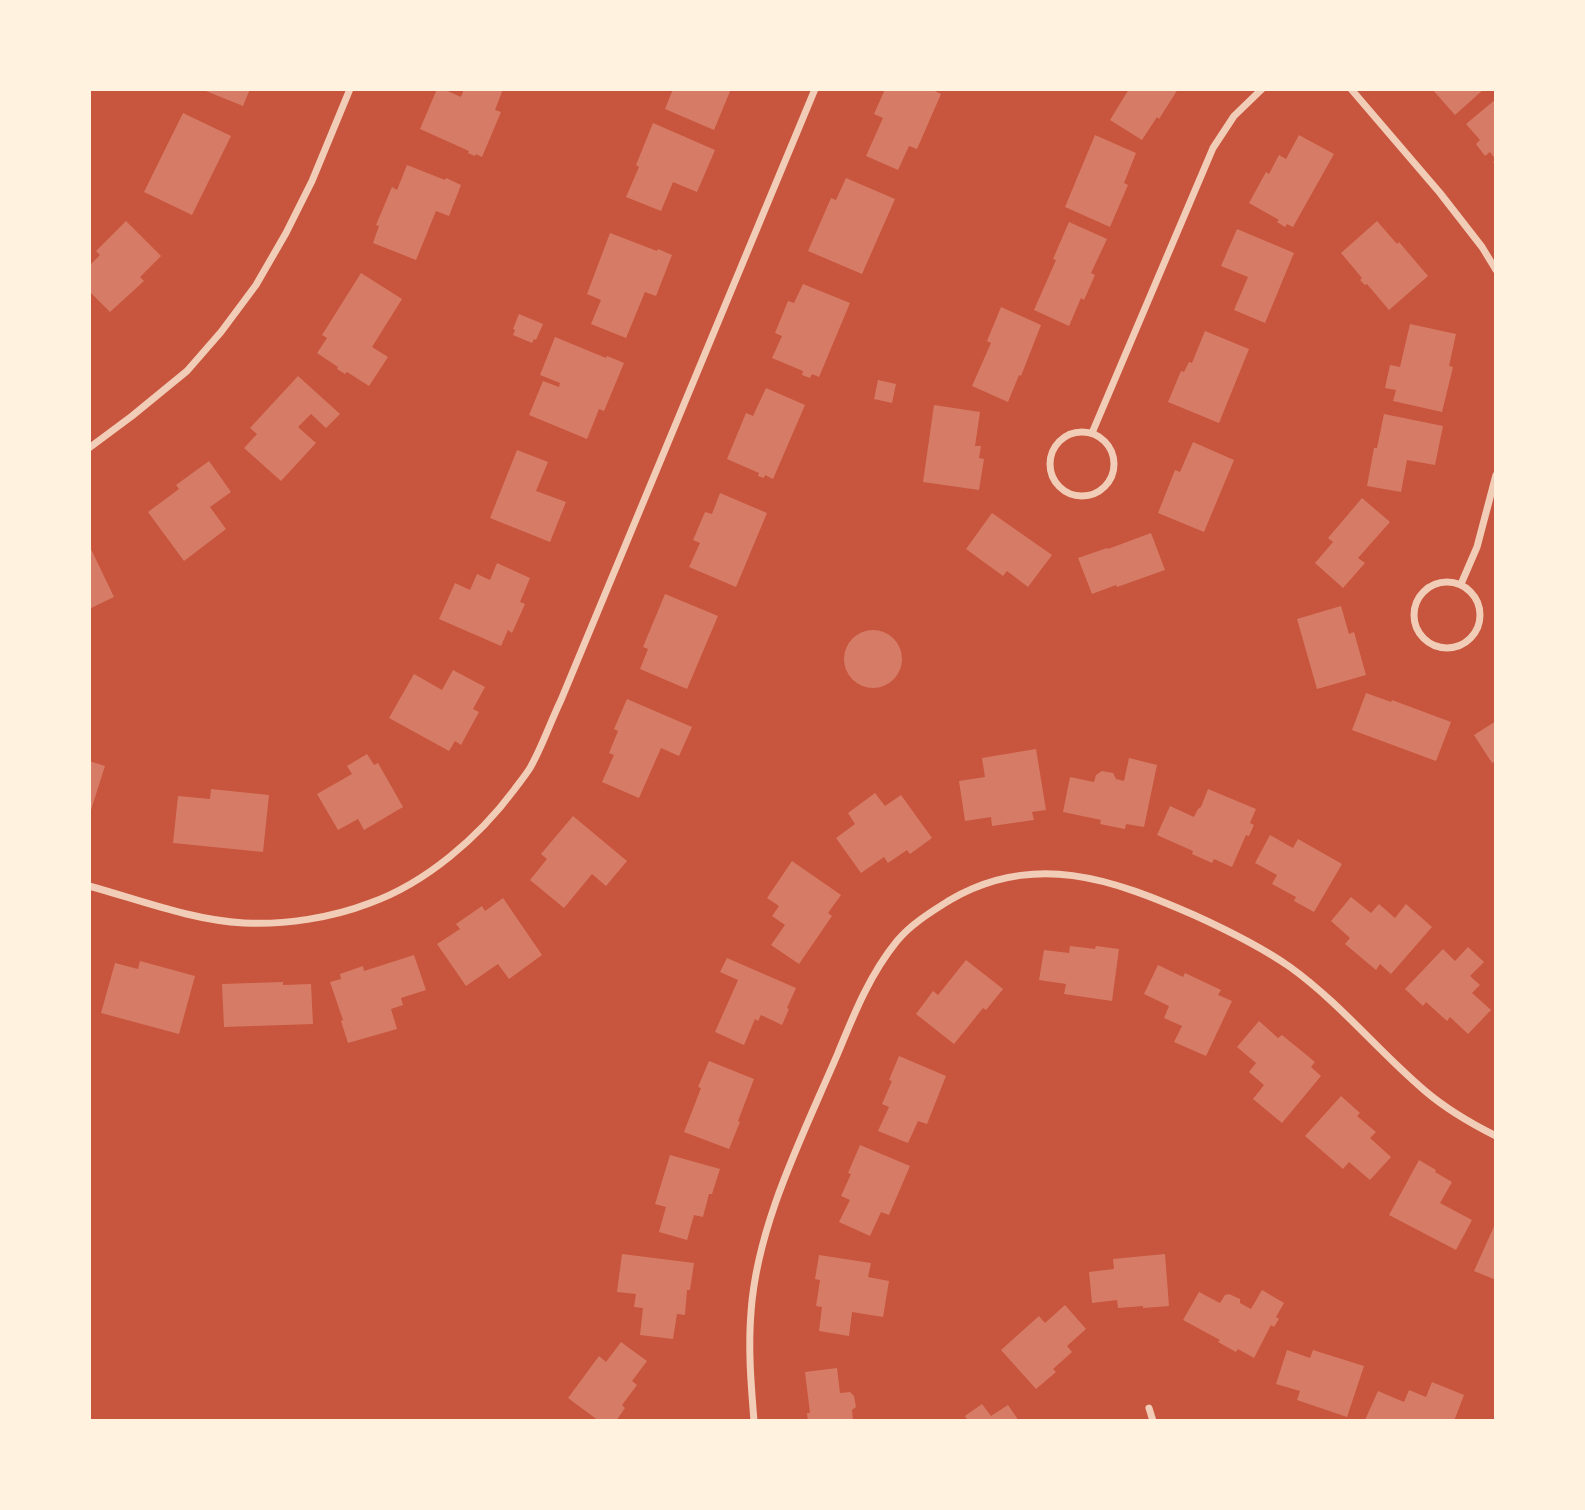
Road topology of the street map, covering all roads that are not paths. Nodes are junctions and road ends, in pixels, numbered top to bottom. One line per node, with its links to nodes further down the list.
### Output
1 (350, 89): 7 (street)
2 (814, 89): 10 (street)
3 (1262, 89): 6 (street)
4 (1351, 89): 5 (street)
5 (1496, 271)
6 (1092, 433): 6 (street)
7 (89, 448)
8 (1496, 475): 9 (street)
9 (1461, 584): 9 (street)
10 (89, 886)
11 (1496, 1136): 13 (street)
12 (1149, 1408): 14 (street)
13 (754, 1421)
14 (1153, 1421)

